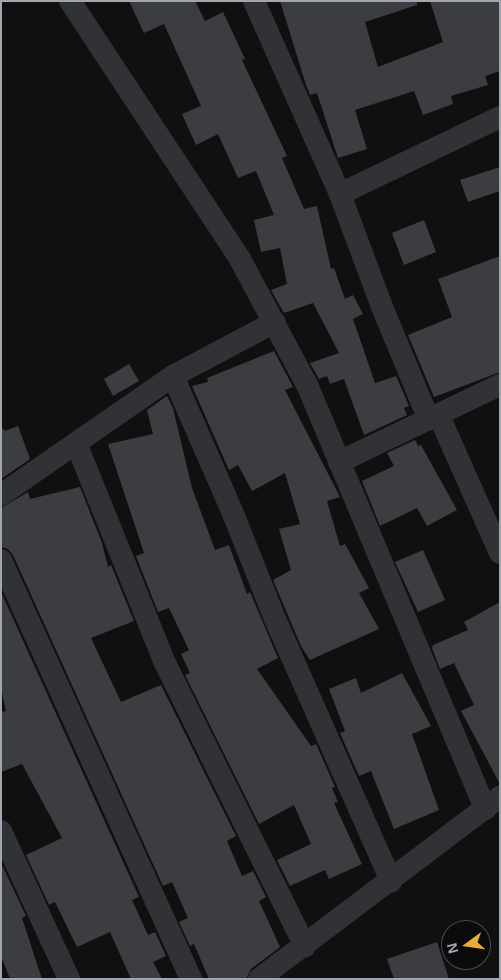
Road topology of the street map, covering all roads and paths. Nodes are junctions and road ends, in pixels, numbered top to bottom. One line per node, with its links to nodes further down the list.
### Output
1 (70, 1): 5 (street)
2 (254, 1): 4 (street)
3 (500, 117): 4 (street)
4 (340, 194): 8 (street)
5 (274, 322): 6 (street); 10 (street)
6 (173, 376): 9 (street); 16 (street)
7 (500, 385): 8 (street)
8 (434, 418): 10 (street); 12 (street)
9 (76, 443): 11 (street); 17 (street)
10 (339, 462): 14 (street)
11 (1, 495)
12 (500, 553)
13 (1, 560): 19 (street)
14 (492, 803): 16 (street)
15 (1, 830): 18 (street)
16 (391, 881): 17 (street)
17 (305, 946): 20 (street)
18 (69, 979)
19 (191, 979)
20 (259, 979)

